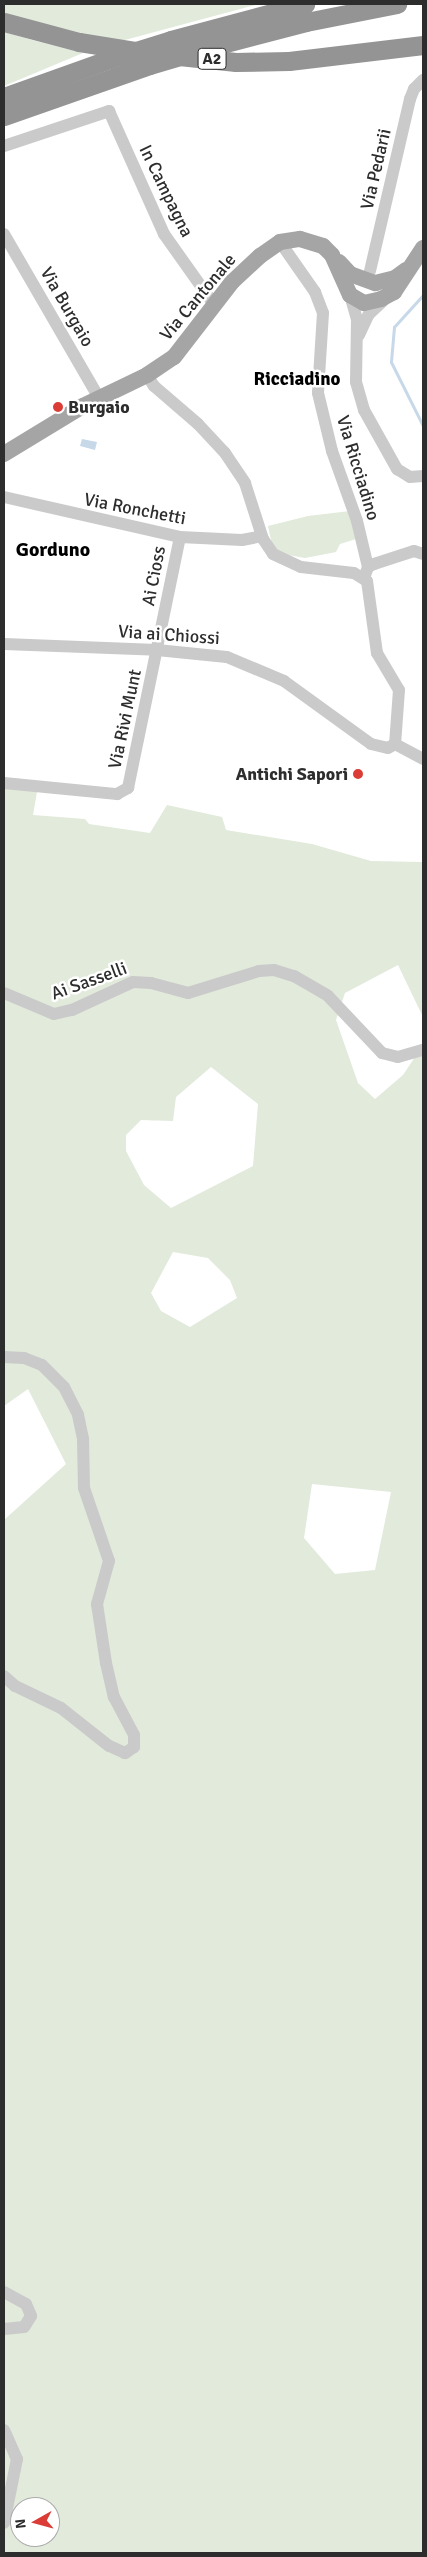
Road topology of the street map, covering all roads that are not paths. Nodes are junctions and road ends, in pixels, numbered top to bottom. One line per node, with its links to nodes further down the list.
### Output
1 (305, 4): 6 (highway, A2, bridge)
2 (397, 4): 7 (highway, A2, bridge)
3 (4, 22): 4 (highway, A2)
4 (423, 45)
5 (423, 80): 14 (street, Via Pedarii)
6 (4, 97)
7 (4, 116)
8 (4, 146): 18 (street, In Campagna)
9 (4, 234): 21 (street, Via Burgaio)
10 (280, 242): 12 (main road); 18 (main road, Via Cantonale); 28 (street, Via Ricciadino)
11 (423, 248): 13 (main road)
12 (332, 255): 15 (main road); 17 (main road)
13 (407, 270): 15 (main road); 16 (main road); 17 (street)
14 (370, 271)
15 (350, 274): 17 (street)
16 (388, 296): 17 (main road); 19 (street)
17 (356, 299): 19 (street)
18 (215, 306): 20 (main road, Via Cantonale)
19 (359, 323): 23 (street)
20 (147, 375): 21 (main road, Via Cantonale); 25 (street)
21 (99, 398): 22 (main road, Via Cantonale)
22 (4, 454)
23 (423, 479)
24 (4, 497): 26 (street, Via Ronchetti)
25 (262, 536): 26 (street, Via Ronchetti); 28 (street)
26 (180, 537): 30 (street, Ai Cioss)
27 (423, 554): 28 (street)
28 (366, 572): 31 (street, Via Ricciadino)
29 (4, 644): 30 (street, Via ai Chiossi)
30 (157, 650): 31 (street, Via ai Chiossi); 33 (street, Via Rivi Munt)
31 (395, 744): 32 (street)
32 (423, 759)
33 (4, 783)
34 (4, 993): 35 (street, Ai Sasselli)
35 (423, 1050)
36 (4, 1357): 37 (street)
37 (4, 1676)
38 (4, 2292): 39 (street)
39 (4, 2329)
40 (4, 2430): 41 (street)
41 (4, 2523)

